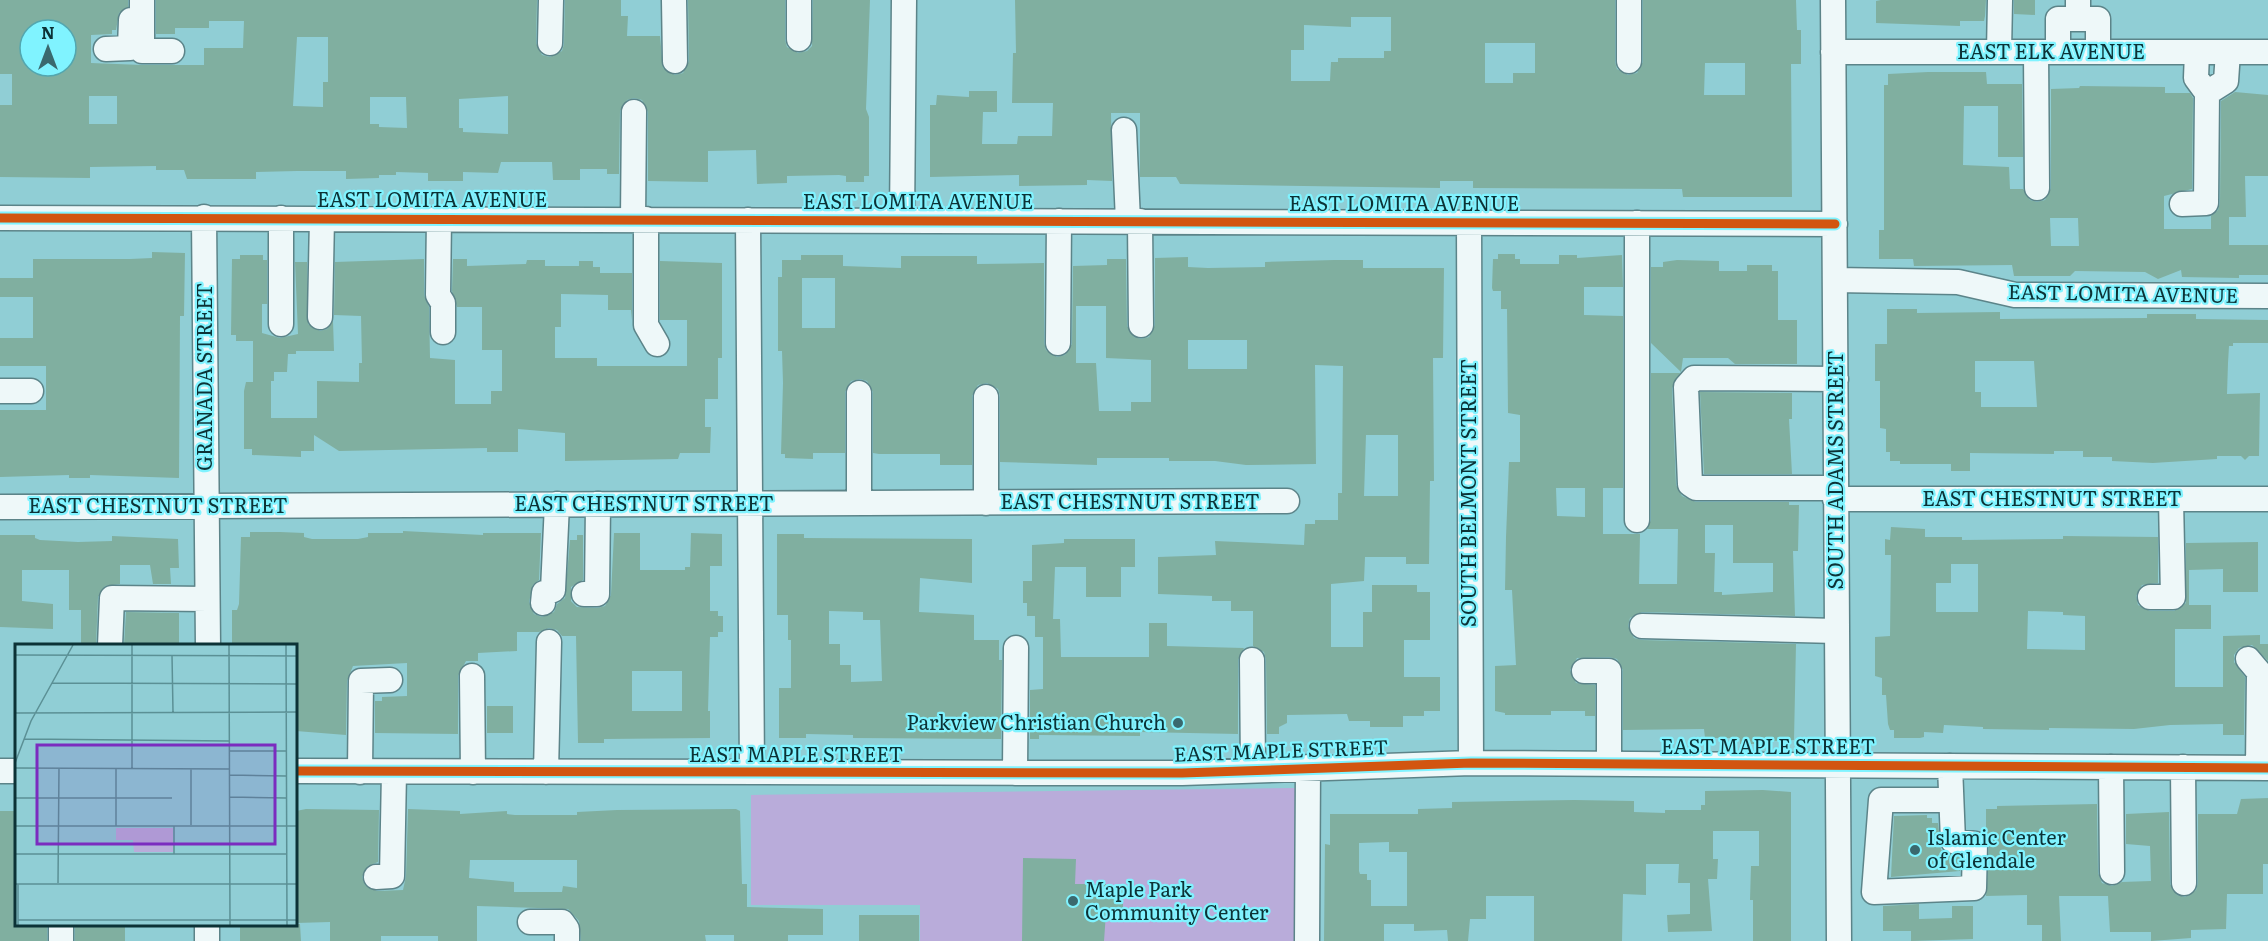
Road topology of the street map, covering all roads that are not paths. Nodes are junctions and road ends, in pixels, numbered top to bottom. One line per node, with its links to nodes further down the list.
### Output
1 (131, 0): 15 (street)
2 (142, 0): 16 (street)
3 (551, 0): 14 (street)
4 (674, 0): 24 (street)
5 (799, 0): 13 (street)
6 (904, 0): 38 (street)
7 (1629, 0): 25 (street)
8 (1639, 0): 12 (street)
9 (1833, 0): 17 (street, SOUTH ADAMS STREET)
10 (2000, 0): 18 (street)
11 (2078, 9): 19 (street); 20 (street)
12 (1640, 33)
13 (799, 39)
14 (550, 43)
15 (106, 49)
16 (172, 51)
17 (1833, 52): 18 (street, EAST ELK AVENUE); 43 (street, SOUTH ADAMS STREET)
18 (1999, 52): 19 (street, EAST ELK AVENUE)
19 (2047, 52): 20 (street, EAST ELK AVENUE); 29 (street)
20 (2098, 52): 21 (street, EAST ELK AVENUE)
21 (2197, 52): 22 (street, EAST ELK AVENUE); 26 (street)
22 (2228, 52): 23 (street, EAST ELK AVENUE); 26 (street)
23 (2268, 52)
24 (675, 61)
25 (1629, 61)
26 (2207, 93): 30 (street)
27 (633, 112): 36 (street)
28 (1124, 130): 40 (street)
29 (2037, 188)
30 (2182, 204)
31 (204, 217): 32 (street, EAST LOMITA AVENUE); 33 (street, EAST LOMITA AVENUE); 66 (street, GRANADA STREET)
32 (0, 218)
33 (281, 218): 34 (street, EAST LOMITA AVENUE); 47 (street)
34 (322, 218): 35 (street, EAST LOMITA AVENUE); 46 (street)
35 (439, 218): 36 (street, EAST LOMITA AVENUE); 49 (street)
36 (639, 219): 37 (street, EAST LOMITA AVENUE); 51 (street)
37 (748, 220): 38 (street, EAST LOMITA AVENUE); 62 (street)
38 (902, 220): 39 (street, EAST LOMITA AVENUE)
39 (1059, 221): 40 (street, EAST LOMITA AVENUE); 50 (street)
40 (1138, 221): 41 (street, EAST LOMITA AVENUE); 48 (street)
41 (1469, 222): 42 (street, EAST LOMITA AVENUE); 84 (street, SOUTH BELMONT STREET)
42 (1637, 223): 43 (street, EAST LOMITA AVENUE); 68 (street)
43 (1836, 224): 44 (street, SOUTH ADAMS STREET)
44 (1836, 280): 45 (street, EAST LOMITA AVENUE); 52 (street, SOUTH ADAMS STREET)
45 (2268, 296)
46 (320, 317)
47 (281, 324)
48 (1144, 325)
49 (443, 332)
50 (1058, 343)
51 (657, 344)
52 (1836, 379): 57 (street, SOUTH ADAMS STREET); 57 (street, EAST CHESTNUT STREET)
53 (0, 391): 54 (street)
54 (31, 391)
55 (859, 393): 63 (street)
56 (986, 397): 61 (street)
57 (1836, 493): 58 (street, EAST CHESTNUT STREET); 74 (street, SOUTH ADAMS STREET)
58 (2171, 499): 59 (street, EAST CHESTNUT STREET); 70 (street)
59 (2268, 499)
60 (1287, 501): 61 (street, EAST CHESTNUT STREET)
61 (986, 502): 63 (street, EAST CHESTNUT STREET)
62 (749, 503): 63 (street, EAST CHESTNUT STREET); 65 (street, EAST CHESTNUT STREET); 98 (street)
63 (859, 503)
64 (556, 504): 65 (street, EAST CHESTNUT STREET); 66 (street, EAST CHESTNUT STREET); 72 (street)
65 (598, 504): 69 (street)
66 (206, 506): 67 (street, EAST CHESTNUT STREET); 71 (street, GRANADA STREET)
67 (0, 507)
68 (1637, 520)
69 (584, 594)
70 (2150, 597)
71 (207, 599): 76 (street); 77 (street, GRANADA STREET)
72 (543, 603)
73 (1642, 626): 74 (street)
74 (1836, 631): 86 (street, SOUTH ADAMS STREET)
75 (549, 642): 97 (street)
76 (111, 644)
77 (208, 644)
78 (1016, 648): 99 (street)
79 (2248, 659): 91 (street)
80 (1252, 660): 92 (street)
81 (1584, 671): 85 (street)
82 (472, 676): 96 (street)
83 (390, 680): 94 (street)
84 (1471, 763): 85 (street, EAST MAPLE STREET); 88 (street, EAST MAPLE STREET)
85 (1609, 764): 86 (street, EAST MAPLE STREET)
86 (1838, 765): 87 (street, EAST MAPLE STREET); 105 (street, SOUTH ADAMS STREET)
87 (1950, 766): 89 (street, EAST MAPLE STREET); 100 (street)
88 (1308, 767): 92 (street, EAST MAPLE STREET); 108 (street)
89 (2111, 767): 90 (street, EAST MAPLE STREET); 101 (street)
90 (2183, 767): 91 (street, EAST MAPLE STREET); 103 (street)
91 (2263, 768)
92 (1253, 770): 99 (street, EAST MAPLE STREET)
93 (297, 771): 94 (street, EAST MAPLE STREET)
94 (360, 771): 95 (street, EAST MAPLE STREET)
95 (394, 771): 96 (street, EAST MAPLE STREET); 102 (street)
96 (473, 772): 97 (street, EAST MAPLE STREET)
97 (546, 772): 98 (street, EAST MAPLE STREET)
98 (752, 772): 99 (street, EAST MAPLE STREET)
99 (1015, 773)
100 (1951, 800): 104 (street); 104 (street)
101 (2112, 872)
102 (376, 877)
103 (2184, 883)
104 (1874, 892): 105 (street)
105 (1838, 893): 109 (street, SOUTH ADAMS STREET)
106 (530, 922): 107 (street)
107 (567, 941)
108 (1307, 941)
109 (1839, 941)

